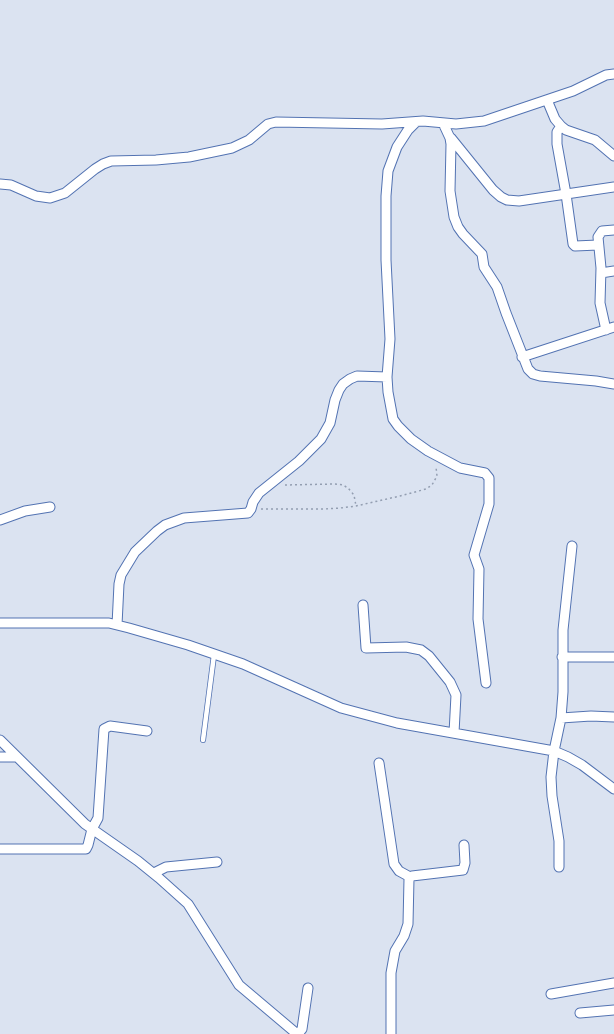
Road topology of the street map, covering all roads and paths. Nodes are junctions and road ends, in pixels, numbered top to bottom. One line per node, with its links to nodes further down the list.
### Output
1 (614, 74): 2 (street)
2 (547, 100): 4 (street); 5 (street)
3 (416, 122): 4 (street); 8 (street); 17 (street)
4 (443, 123): 6 (street)
5 (561, 126): 7 (street); 10 (street)
6 (450, 138): 10 (street); 16 (street)
7 (614, 156)
8 (0, 184)
9 (614, 187): 10 (street)
10 (566, 194): 12 (street)
11 (614, 230): 12 (street)
12 (598, 245): 14 (street)
13 (614, 271): 14 (street)
14 (601, 273): 15 (street)
15 (610, 328): 16 (street)
16 (522, 357): 18 (street)
17 (387, 377): 19 (street); 20 (street)
18 (614, 384)
19 (436, 455): 21 (path); 32 (street)
20 (268, 485): 21 (path); 23 (street)
21 (356, 506): 23 (path)
22 (50, 507): 24 (street)
23 (251, 509): 28 (street)
24 (0, 520)
25 (572, 546): 30 (street)
26 (363, 605): 36 (street)
27 (0, 623): 28 (street)
28 (117, 625): 29 (street)
29 (214, 654): 36 (street); 38 (lane)
30 (562, 657): 31 (street); 34 (street)
31 (614, 657)
32 (486, 683)
33 (614, 717): 34 (street)
34 (561, 718): 39 (street)
35 (147, 731): 44 (street)
36 (454, 733): 39 (street)
37 (0, 740): 41 (street)
38 (203, 740)
39 (554, 751): 43 (street); 48 (street)
40 (0, 757): 41 (street)
41 (17, 757): 44 (street)
42 (379, 763): 50 (street)
43 (614, 789)
44 (92, 829): 46 (street); 49 (street)
45 (464, 845): 50 (street)
46 (0, 848)
47 (217, 862): 49 (street)
48 (559, 867)
49 (154, 873): 56 (street)
50 (410, 877): 57 (street)
51 (614, 983): 53 (street)
52 (308, 988): 56 (street)
53 (551, 994)
54 (614, 1010): 55 (street)
55 (580, 1013)
56 (298, 1034)
57 (392, 1034)

